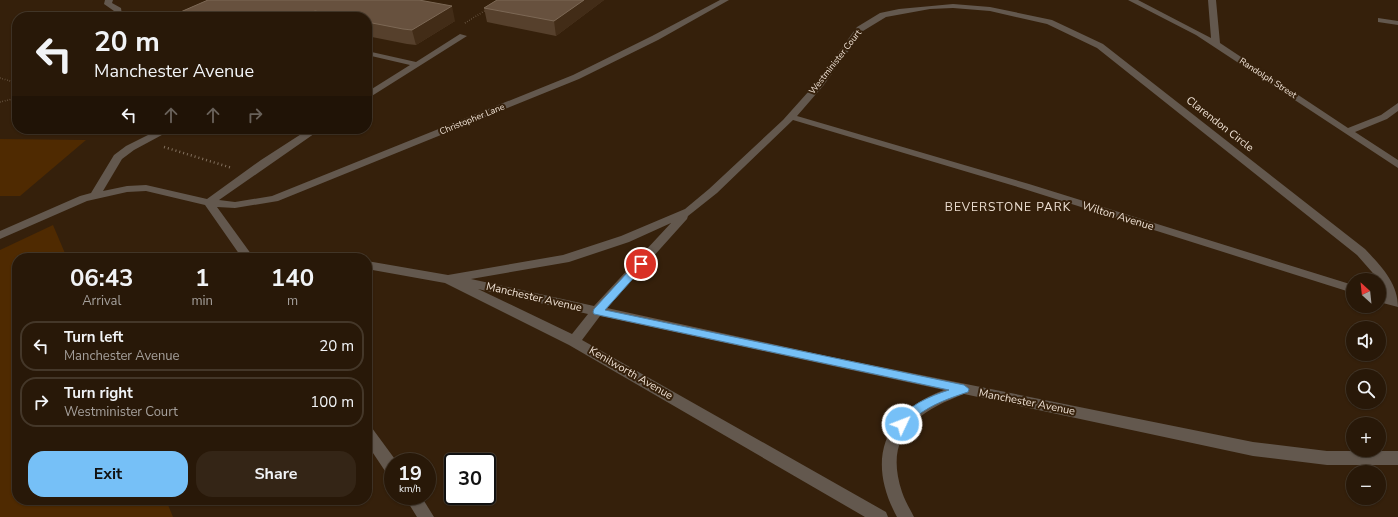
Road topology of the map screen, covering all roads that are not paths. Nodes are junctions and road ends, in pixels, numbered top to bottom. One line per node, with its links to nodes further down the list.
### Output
1 (109, 0): 6 (street)
2 (725, 0): 21 (street, Christopher Lane)
3 (1132, 0): 10 (street, Randolph Street)
4 (1212, 0): 10 (street)
5 (998, 11): 15 (street, Westminister Court); 29 (street, Clarendon Circle)
6 (118, 12)
7 (1381, 20): 8 (street)
8 (1398, 22)
9 (463, 36): 12 (street)
10 (1216, 44): 16 (street, Randolph Street)
11 (372, 54): 12 (street)
12 (415, 64): 13 (street)
13 (372, 93)
14 (1398, 106): 16 (street)
15 (791, 117): 22 (street, Westminister Court); 27 (street, Wilton Avenue)
16 (1348, 132): 19 (street, Randolph Street)
17 (158, 134): 20 (street)
18 (308, 134): 21 (street)
19 (1398, 165)
20 (95, 195): 21 (street, Christopher Lane); 23 (street, Christopher Lane)
21 (208, 203): 24 (street)
22 (689, 211): 26 (street, Westminister Court); 30 (street, Westminister Court)
23 (0, 235)
24 (244, 253)
25 (372, 266): 26 (street, Kenilworth Avenue)
26 (448, 279): 30 (street, Manchester Avenue); 31 (street, Kenilworth Avenue)
27 (1346, 287)
28 (1386, 299): 29 (street)
29 (1397, 302)
30 (598, 312): 31 (street, Westminister Court); 32 (street, Manchester Avenue)
31 (574, 341): 38 (street, Kenilworth Avenue)
32 (964, 389): 35 (street, Manchester Avenue); 39 (street)
33 (372, 439): 34 (street)
34 (384, 456)
35 (1398, 458)
36 (418, 505): 37 (street)
37 (426, 517)
38 (880, 517)
39 (906, 517)

